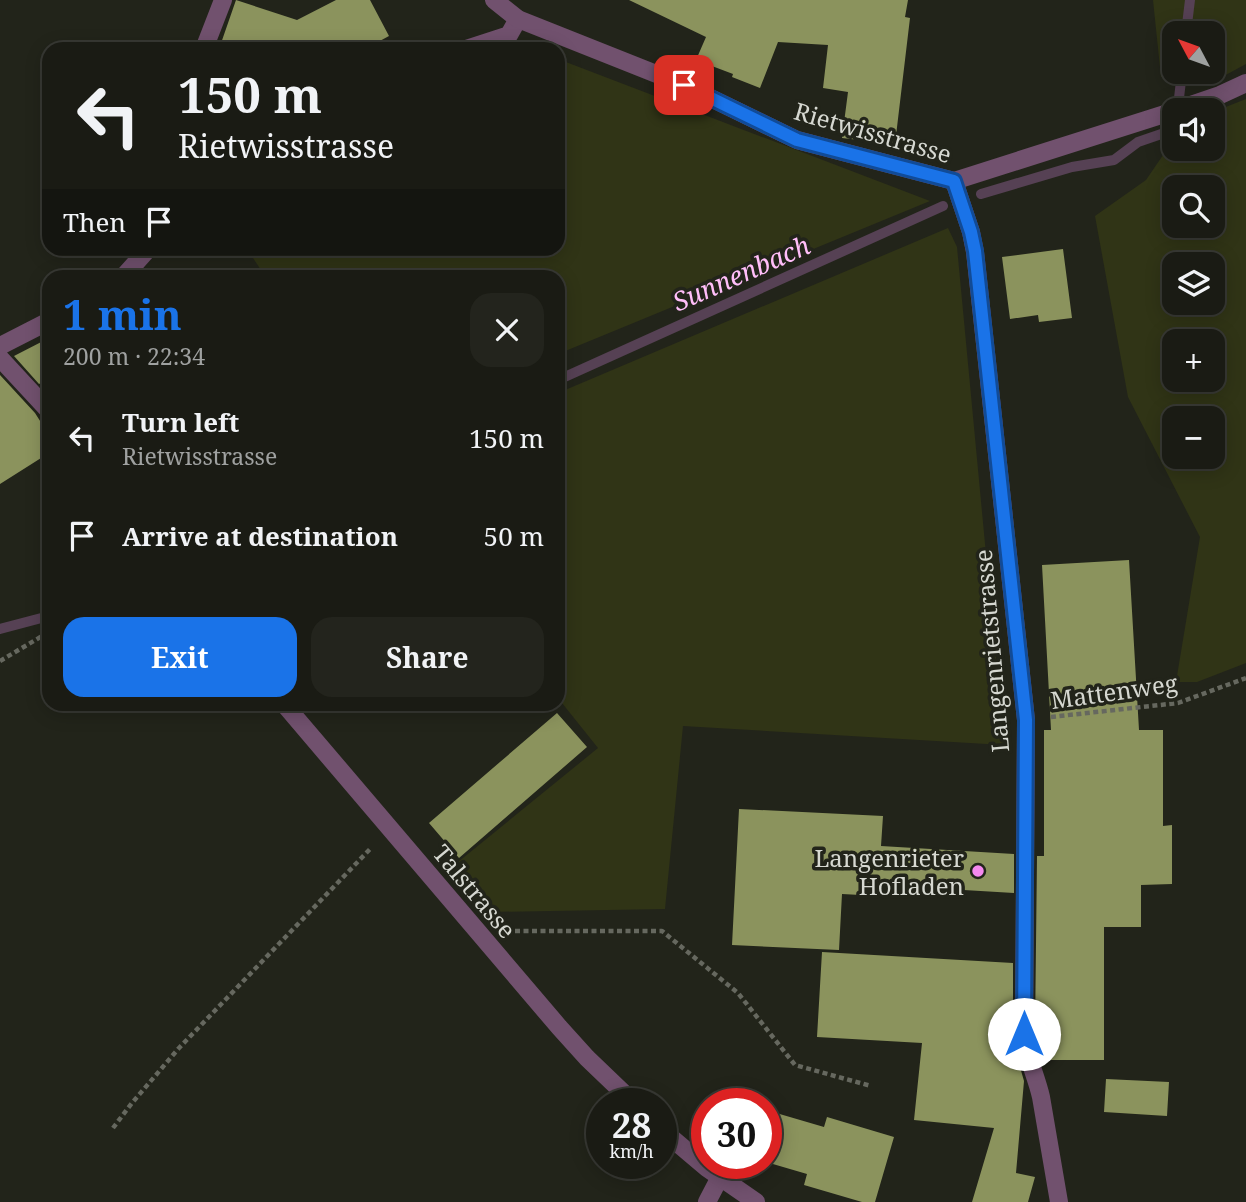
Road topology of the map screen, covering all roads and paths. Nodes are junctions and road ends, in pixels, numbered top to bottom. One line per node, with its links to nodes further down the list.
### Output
1 (223, 0): 4 (street)
2 (494, 0): 3 (street, Rietwisstrasse)
3 (518, 19): 5 (street); 9 (street, Rietwisstrasse)
4 (207, 42)
5 (488, 42)
6 (1246, 83): 7 (street, Rietwisstrasse)
7 (1212, 98)
8 (1162, 115): 9 (street, Rietwisstrasse)
9 (954, 181): 20 (street, Langenrietstrasse)
10 (142, 256): 11 (street)
11 (129, 270)
12 (42, 325): 13 (street)
13 (0, 346)
14 (0, 358): 15 (street)
15 (42, 403)
16 (42, 636): 17 (path)
17 (0, 661)
18 (1246, 678): 20 (path, Mattenweg)
19 (290, 711): 21 (street, Talstrasse)
20 (1026, 720): 32 (street, Langenrietstrasse)
21 (390, 829): 22 (street, Talstrasse); 25 (path)
22 (477, 931): 23 (path); 24 (street, Talstrasse)
23 (871, 1086)
24 (619, 1088)
25 (113, 1128)
26 (677, 1143): 27 (street)
27 (691, 1155)
28 (719, 1179): 30 (street)
29 (723, 1179): 31 (street)
30 (707, 1202)
31 (756, 1202)
32 (1059, 1202)

